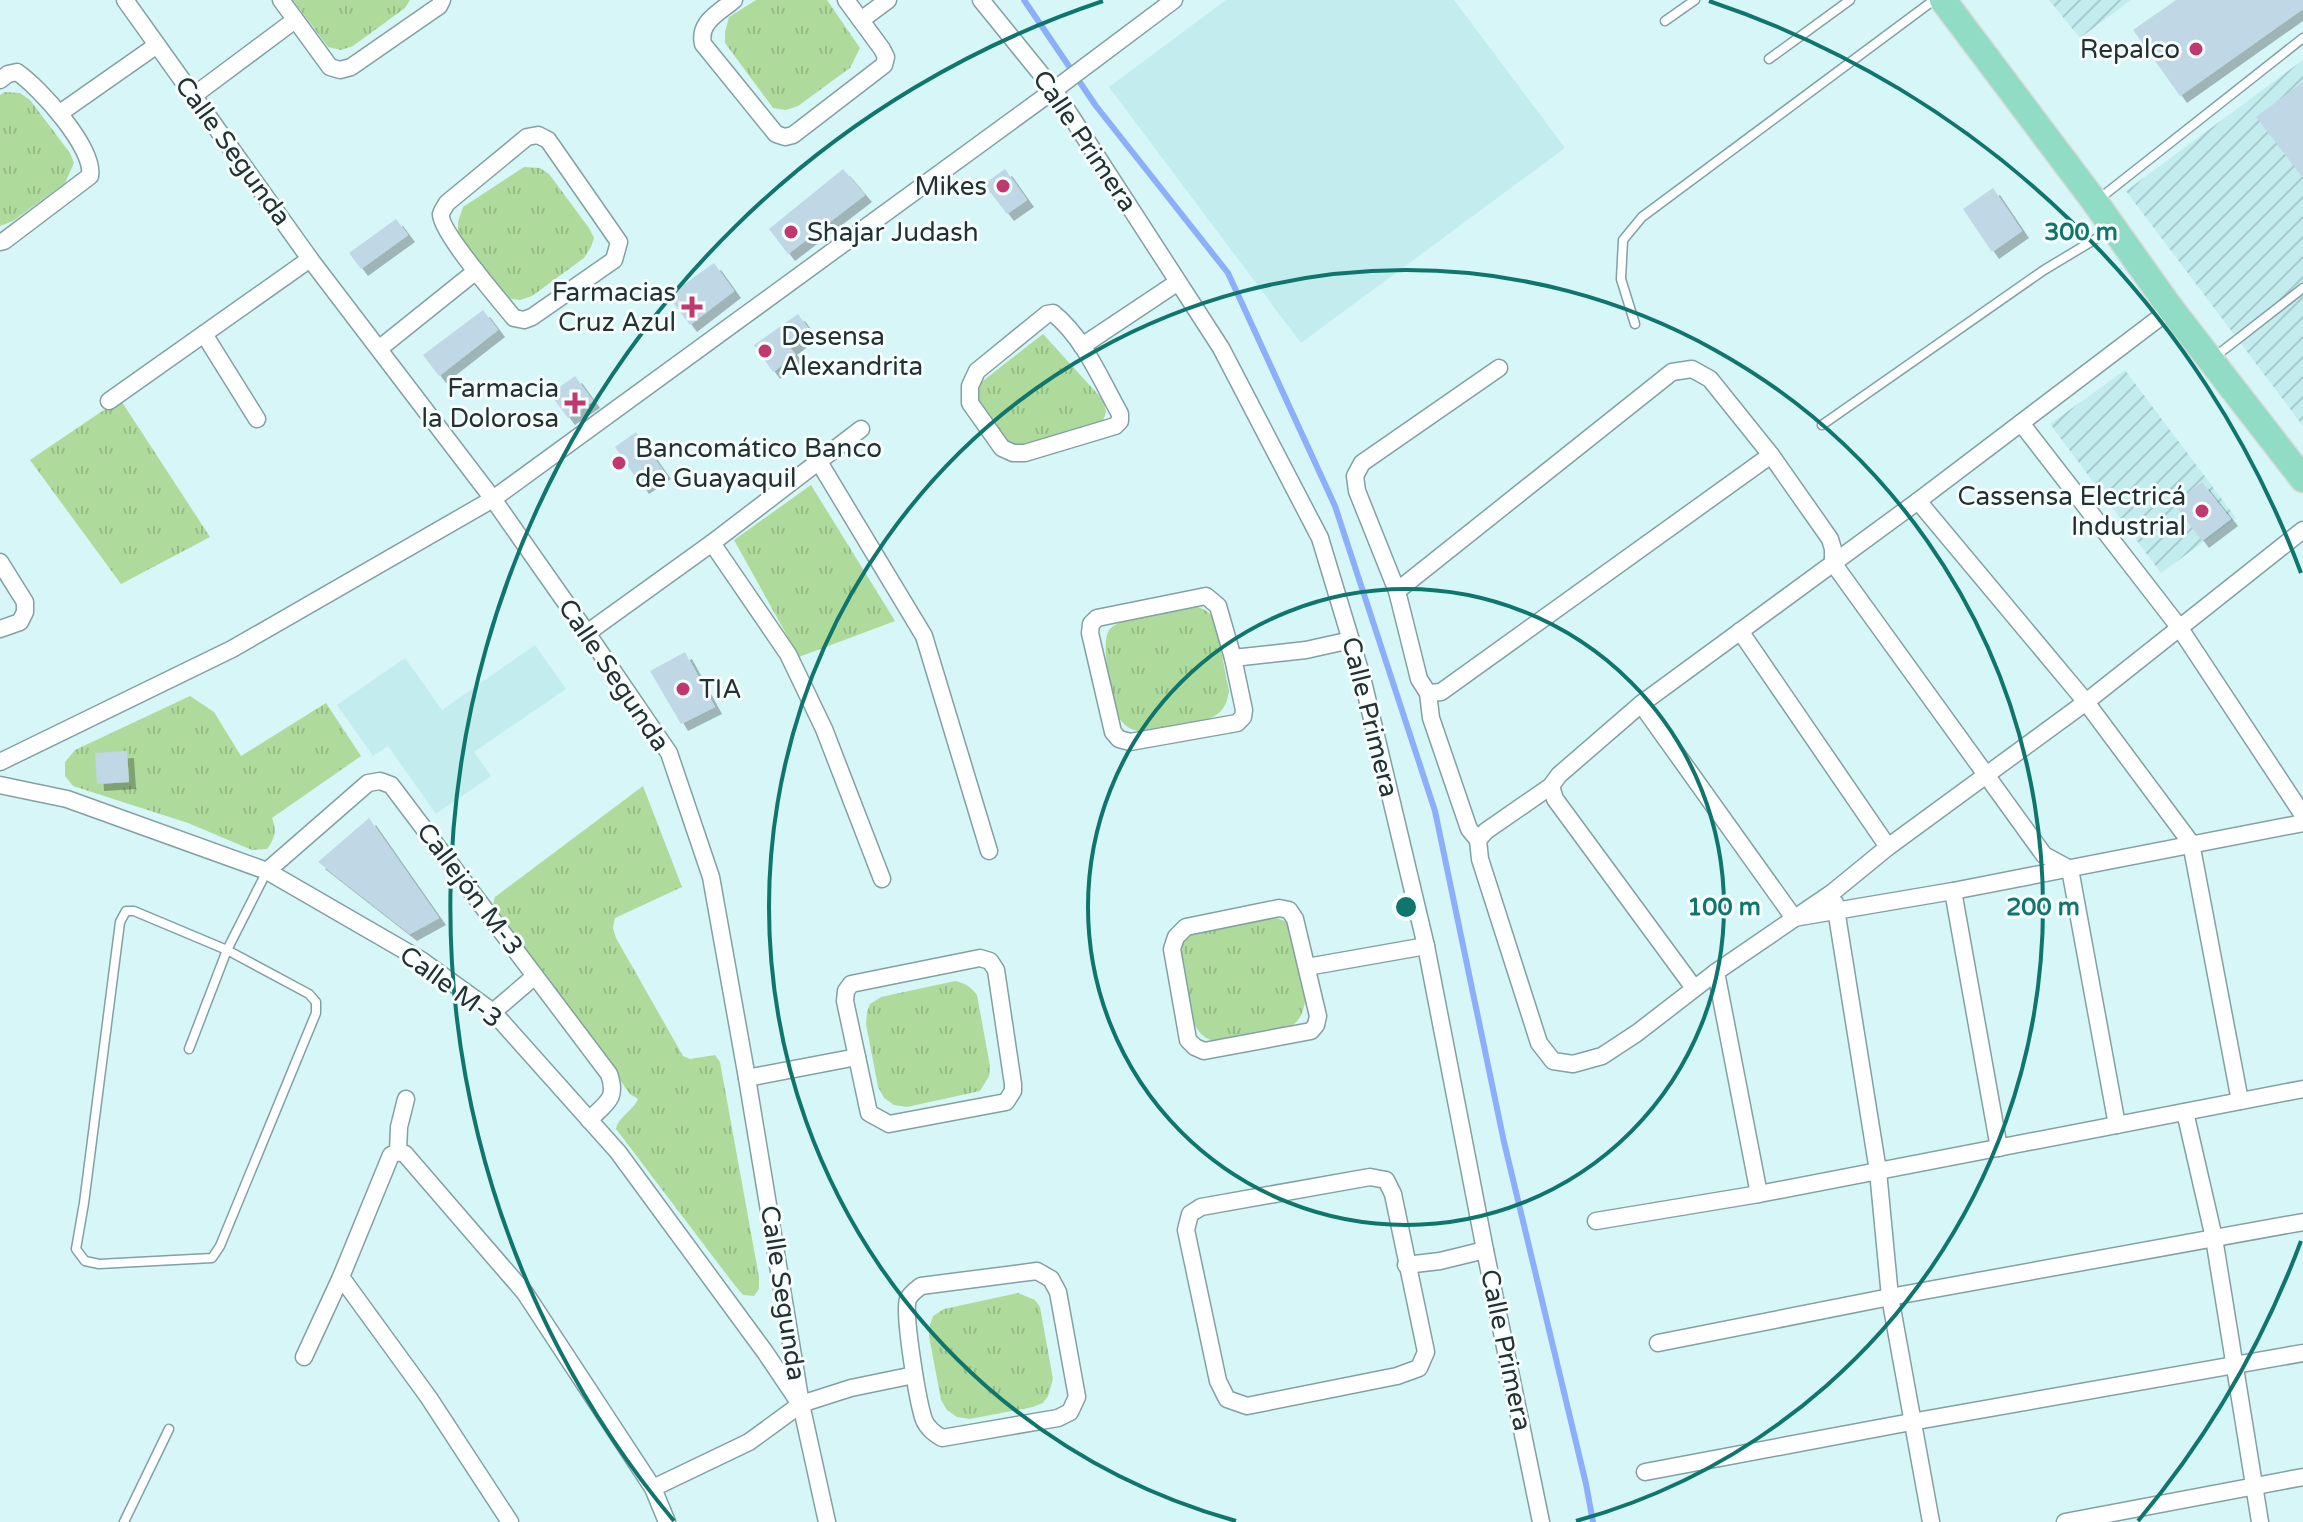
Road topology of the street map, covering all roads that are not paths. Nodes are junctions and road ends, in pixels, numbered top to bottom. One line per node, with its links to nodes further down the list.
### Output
1 (125, 0): 17 (street, Calle Segunda)
2 (281, 0): 13 (street)
3 (442, 0): 13 (street)
4 (734, 0): 14 (street)
5 (888, 0): 14 (street)
6 (981, 0): 20 (street, Calle Primera)
7 (1174, 0): 20 (street)
8 (1695, 0): 15 (lane)
9 (1850, 0): 18 (lane)
10 (1934, 0): 31 (lane)
11 (1943, 0): 23 (main road)
12 (850, 1): 14 (street)
13 (295, 20): 21 (street)
14 (861, 20)
15 (1665, 21)
16 (2303, 38): 23 (lane)
17 (157, 45): 21 (street, Calle Segunda); 22 (street)
18 (1769, 59)
19 (0, 80): 22 (street)
20 (1054, 90): 28 (street, Calle Primera); 45 (street)
21 (193, 96): 26 (street, Calle Segunda)
22 (60, 113): 25 (street)
23 (2095, 202): 24 (main road)
24 (2113, 228): 30 (main road); 40 (lane)
25 (0, 242)
26 (310, 259): 32 (street); 34 (street, Calle Segunda)
27 (476, 271): 27 (street); 34 (street)
28 (1178, 282): 33 (street); 56 (street, Calle Primera)
29 (2303, 288): 35 (lane)
30 (2171, 309): 35 (main road); 39 (street)
31 (1635, 324)
32 (204, 334): 37 (street); 38 (street)
33 (1082, 346): 33 (street)
34 (380, 348): 45 (street, Calle Segunda)
35 (2211, 360): 44 (main road)
36 (1499, 368): 51 (street)
37 (109, 401)
38 (257, 419)
39 (2021, 423): 46 (street); 52 (street)
40 (1822, 425)
41 (861, 429): 43 (street)
42 (1771, 455): 50 (street); 51 (street); 58 (street)
43 (819, 462): 48 (street); 70 (street)
44 (2303, 479)
45 (493, 499): 55 (street, Calle Segunda); 61 (street)
46 (1918, 501): 50 (street); 59 (street)
47 (2303, 530): 52 (street)
48 (712, 543): 55 (street); 73 (street)
49 (0, 562): 53 (street)
50 (1833, 563): 54 (street); 62 (street)
51 (1397, 591): 58 (street)
52 (2179, 627): 59 (street); 65 (street)
53 (0, 629)
54 (1740, 631): 60 (street); 69 (street)
55 (587, 633): 87 (street, Calle Segunda)
56 (1351, 640): 57 (street); 78 (street, Calle Primera)
57 (1233, 658): 57 (street)
58 (1428, 693): 67 (street)
59 (2086, 702): 62 (street); 68 (street)
60 (1641, 704): 64 (street); 77 (street)
61 (0, 762)
62 (1985, 776): 69 (street); 71 (street)
63 (0, 785): 72 (street, Calle M-3)
64 (1551, 786): 67 (street); 83 (street)
65 (2303, 815)
66 (2303, 823): 68 (street)
67 (1478, 840): 83 (street)
68 (2191, 843): 71 (street); 90 (street)
69 (1888, 847): 75 (street)
70 (989, 851)
71 (2070, 869): 74 (street); 93 (street)
72 (267, 871): 79 (lane); 82 (street, Callejón M-3); 84 (street, Calle M-3)
73 (882, 879)
74 (1953, 891): 76 (street); 94 (street)
75 (1833, 892): 76 (street); 77 (street)
76 (1837, 911): 77 (street); 96 (street)
77 (1794, 918): 81 (street)
78 (1426, 946): 80 (street); 101 (street, Calle Primera)
79 (227, 950): 79 (lane); 85 (lane)
80 (1307, 967): 80 (street)
81 (1716, 972): 83 (street); 97 (street)
82 (535, 976): 84 (street); 92 (street, Callejón M-3)
83 (1694, 988)
84 (493, 1012): 92 (street, Calle M-3)
85 (189, 1049)
86 (857, 1057): 86 (street); 87 (street)
87 (747, 1078): 110 (street, Calle Segunda)
88 (2303, 1089): 90 (street)
89 (406, 1099): 95 (street)
90 (2240, 1101): 91 (street)
91 (2185, 1112): 93 (street); 100 (street)
92 (589, 1120): 110 (street, Calle M-3)
93 (2117, 1125): 94 (street)
94 (1999, 1148): 96 (street)
95 (398, 1152): 103 (street); 116 (street)
96 (1878, 1171): 97 (street); 104 (street)
97 (1759, 1194): 98 (street)
98 (1596, 1221)
99 (2303, 1222): 100 (street)
100 (2214, 1238): 104 (street); 108 (street)
101 (1485, 1250): 102 (street); 121 (street, Calle Primera)
102 (1406, 1265): 102 (street)
103 (341, 1277): 107 (street); 118 (street)
104 (1890, 1297): 105 (street); 111 (street)
105 (1658, 1343)
106 (2303, 1353): 108 (street)
107 (304, 1357)
108 (2235, 1366): 111 (street); 115 (street)
109 (914, 1375): 109 (street); 110 (street)
110 (801, 1404): 116 (street); 120 (street, Calle Segunda)
111 (1911, 1422): 113 (street); 122 (street)
112 (169, 1429): 117 (lane)
113 (1645, 1472)
114 (2303, 1477): 115 (street)
115 (2255, 1485): 123 (street); 124 (street)
116 (653, 1488): 119 (street)
117 (124, 1522)
118 (510, 1522)
119 (667, 1522)
120 (827, 1522)
121 (1541, 1522)
122 (1931, 1522)
123 (2065, 1522)
124 (2260, 1522)

